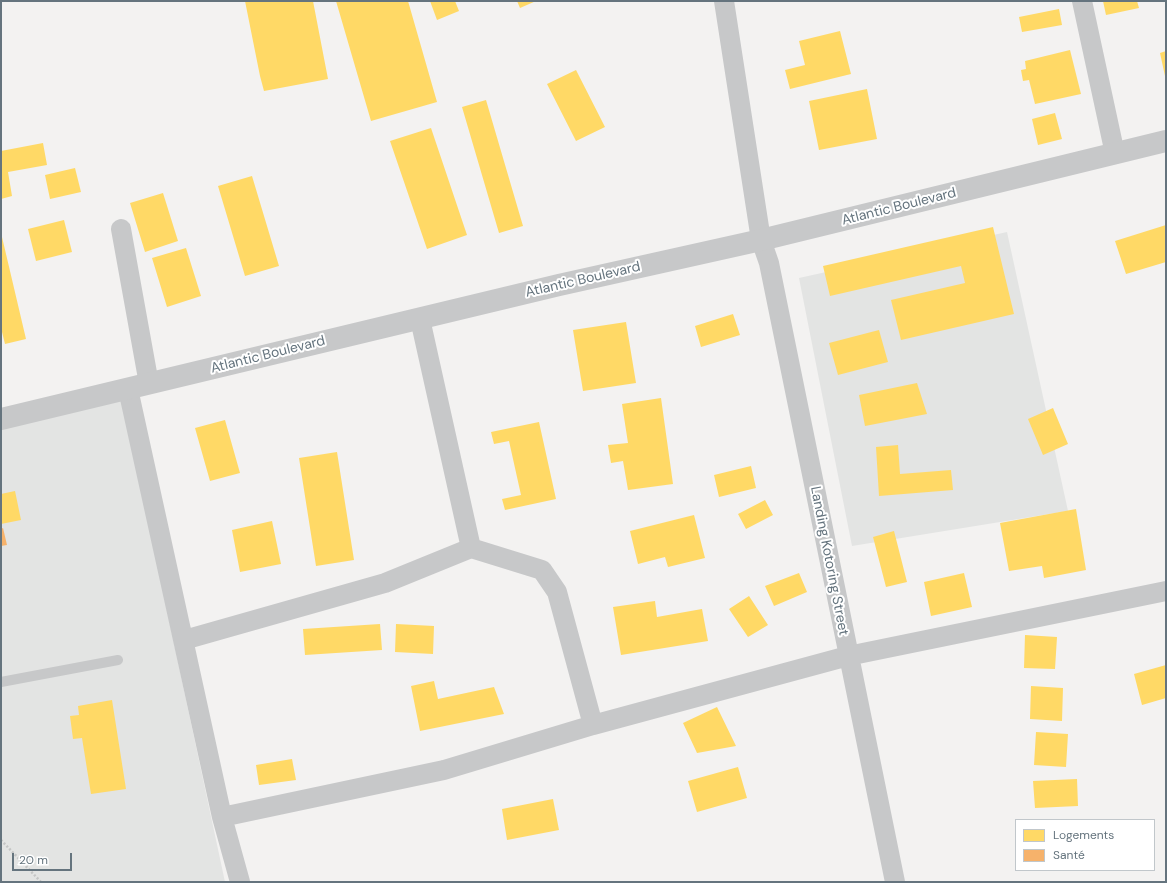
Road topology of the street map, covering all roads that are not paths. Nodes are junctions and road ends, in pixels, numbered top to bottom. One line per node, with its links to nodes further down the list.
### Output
1 (724, 1): 6 (street, Landing Kotoring Street)
2 (1082, 1): 4 (street)
3 (1166, 141): 4 (street, Atlantic Boulevard)
4 (1115, 154): 6 (street, Atlantic Boulevard)
5 (121, 230): 8 (street)
6 (761, 240): 7 (street, Atlantic Boulevard); 14 (street, Landing Kotoring Street)
7 (420, 319): 8 (street, Atlantic Boulevard); 11 (street)
8 (149, 384): 9 (street, Atlantic Boulevard)
9 (128, 389): 10 (street, Atlantic Boulevard); 13 (street)
10 (1, 419)
11 (471, 548): 13 (street); 17 (street)
12 (1166, 590): 14 (street)
13 (184, 640): 18 (street)
14 (848, 656): 17 (street); 20 (street, Landing Kotoring Street)
15 (118, 660): 16 (lane)
16 (1, 682)
17 (593, 725): 18 (street)
18 (222, 818): 19 (street)
19 (240, 882)
20 (896, 882)

